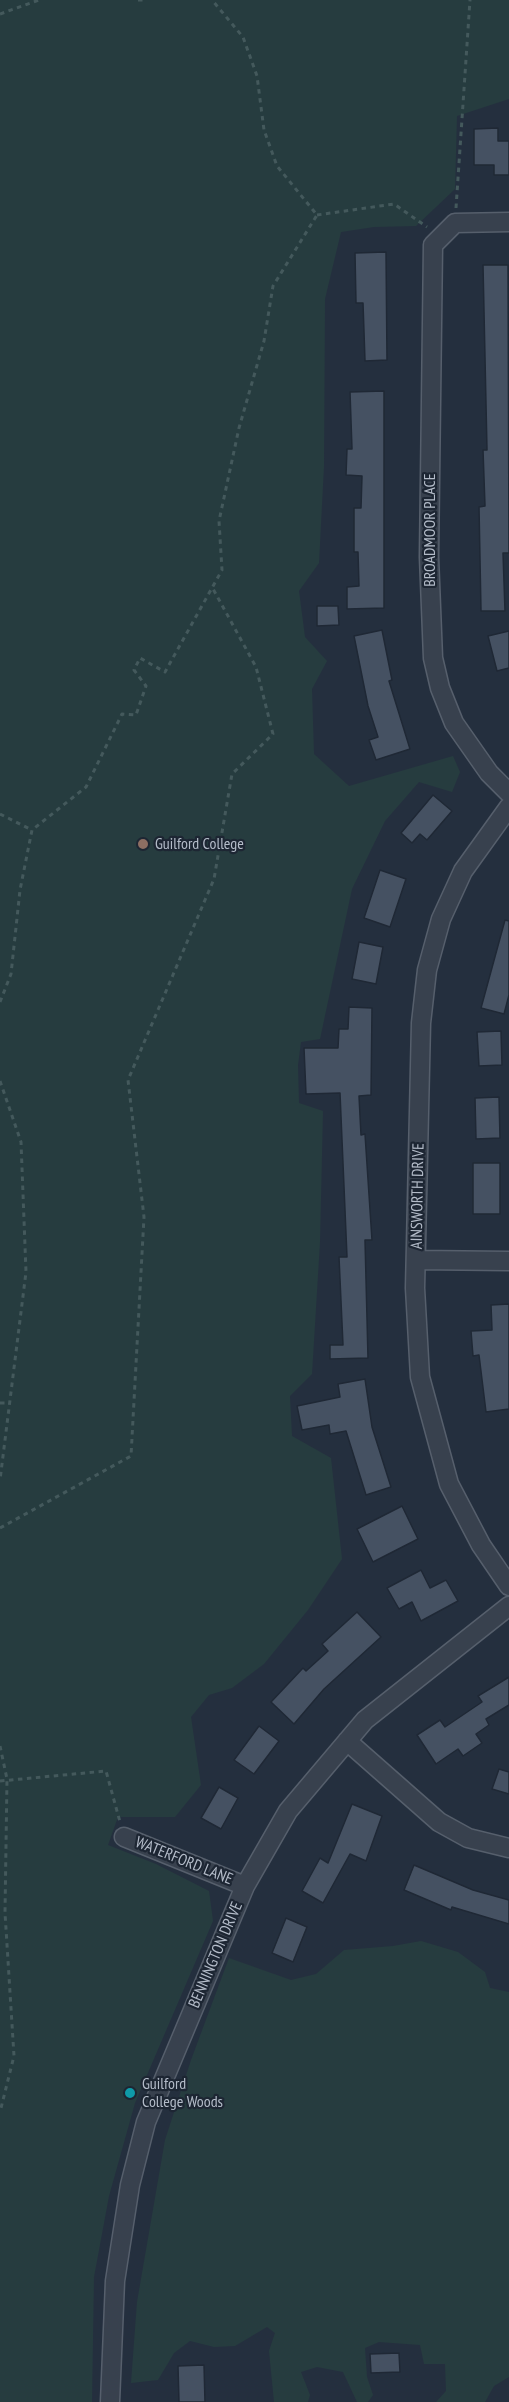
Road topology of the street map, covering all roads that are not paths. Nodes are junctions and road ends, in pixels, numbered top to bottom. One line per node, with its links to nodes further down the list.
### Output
1 (509, 222): 2 (street, BROADMOOR PLACE)
2 (509, 793)
3 (509, 807): 4 (street, AINSWORTH DRIVE)
4 (417, 1260): 5 (street); 6 (street, AINSWORTH DRIVE)
5 (509, 1261)
6 (509, 1586)
7 (509, 1606): 8 (street, BENNINGTON DRIVE)
8 (347, 1741): 10 (street); 11 (street, BENNINGTON DRIVE)
9 (124, 1837): 11 (street, WATERFORD LANE)
10 (509, 1848)
11 (245, 1886): 12 (street, BENNINGTON DRIVE)
12 (110, 2402)

